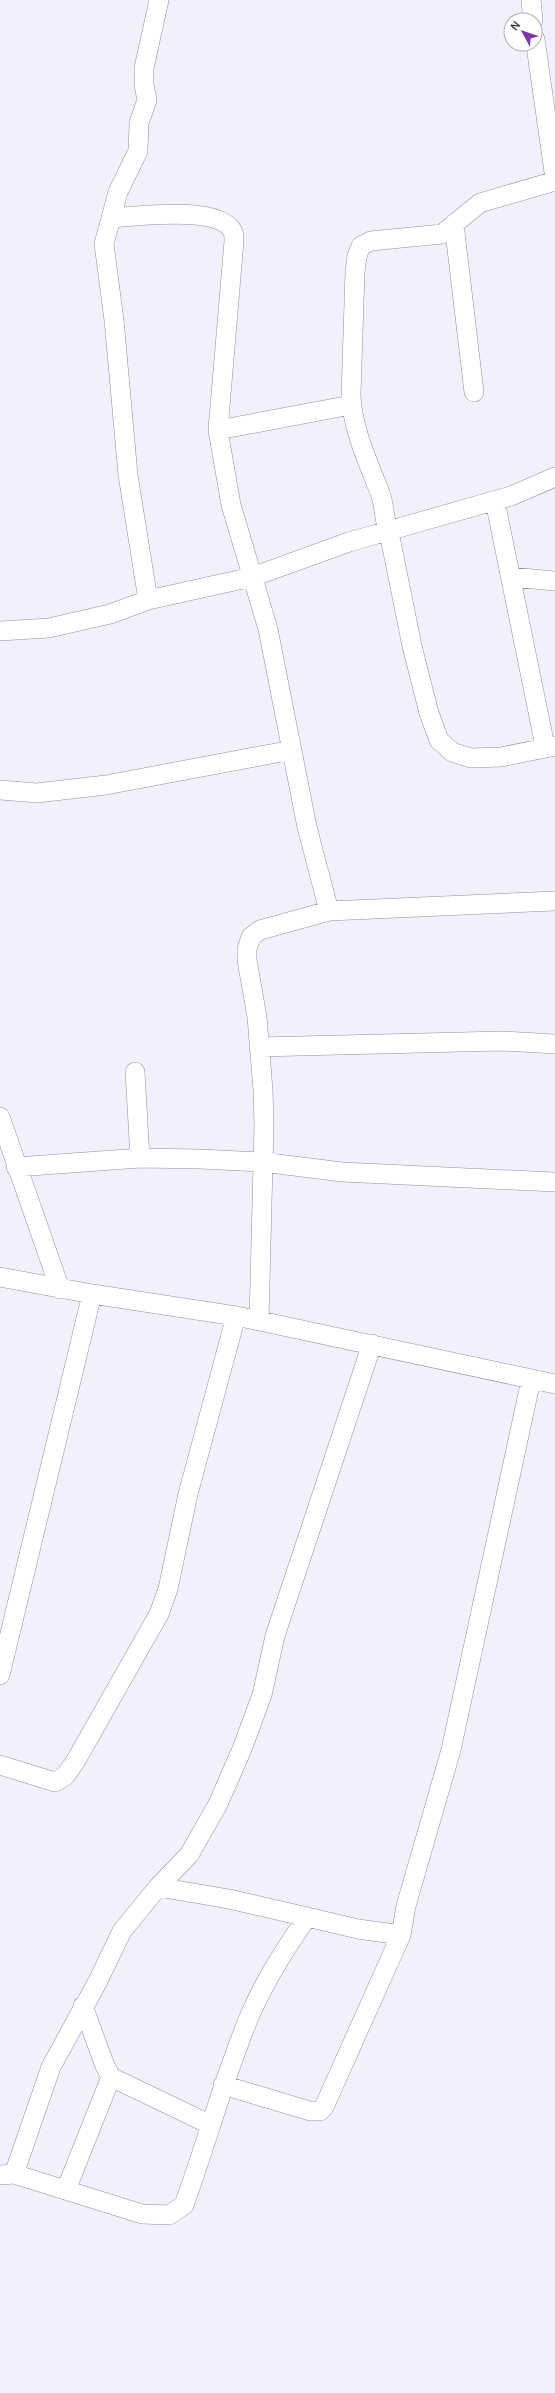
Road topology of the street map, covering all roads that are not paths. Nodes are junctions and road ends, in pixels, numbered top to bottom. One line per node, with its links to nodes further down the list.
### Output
1 (159, 0): 6 (street)
2 (531, 0): 3 (street)
3 (532, 12)
4 (537, 52): 5 (street)
5 (555, 180): 7 (street)
6 (111, 218): 10 (street); 17 (street)
7 (454, 224): 8 (street); 9 (street)
8 (474, 392)
9 (351, 405): 10 (street); 13 (street)
10 (218, 430): 14 (street)
11 (555, 476): 12 (street)
12 (495, 501): 13 (street); 15 (street)
13 (389, 532): 14 (street); 19 (street)
14 (252, 576): 17 (street); 20 (street)
15 (511, 577): 16 (street); 19 (street)
16 (555, 581)
17 (148, 600): 18 (street)
18 (0, 631)
19 (550, 746)
20 (292, 750): 21 (street); 23 (street)
21 (0, 790)
22 (555, 901): 23 (street)
23 (329, 911): 25 (street)
24 (555, 1044): 25 (street)
25 (259, 1047): 29 (street)
26 (135, 1072): 28 (street)
27 (0, 1117): 30 (street)
28 (140, 1158): 29 (street); 30 (street)
29 (262, 1162): 31 (street); 36 (street)
30 (16, 1167): 33 (street)
31 (555, 1182)
32 (0, 1277): 33 (street)
33 (60, 1289): 34 (street)
34 (92, 1294): 35 (street); 40 (street)
35 (236, 1316): 36 (street); 41 (street)
36 (259, 1321): 37 (street)
37 (372, 1344): 38 (street); 42 (street)
38 (531, 1380): 39 (street); 44 (street)
39 (555, 1384)
40 (0, 1675)
41 (0, 1765)
42 (158, 1887): 43 (street); 45 (street)
43 (307, 1918): 44 (street); 47 (street)
44 (401, 1935): 47 (street)
45 (83, 2006): 46 (street); 49 (street)
46 (111, 2077): 48 (street); 50 (street)
47 (223, 2085): 48 (street)
48 (211, 2125): 50 (street)
49 (7, 2175): 50 (street)
50 (66, 2190)

